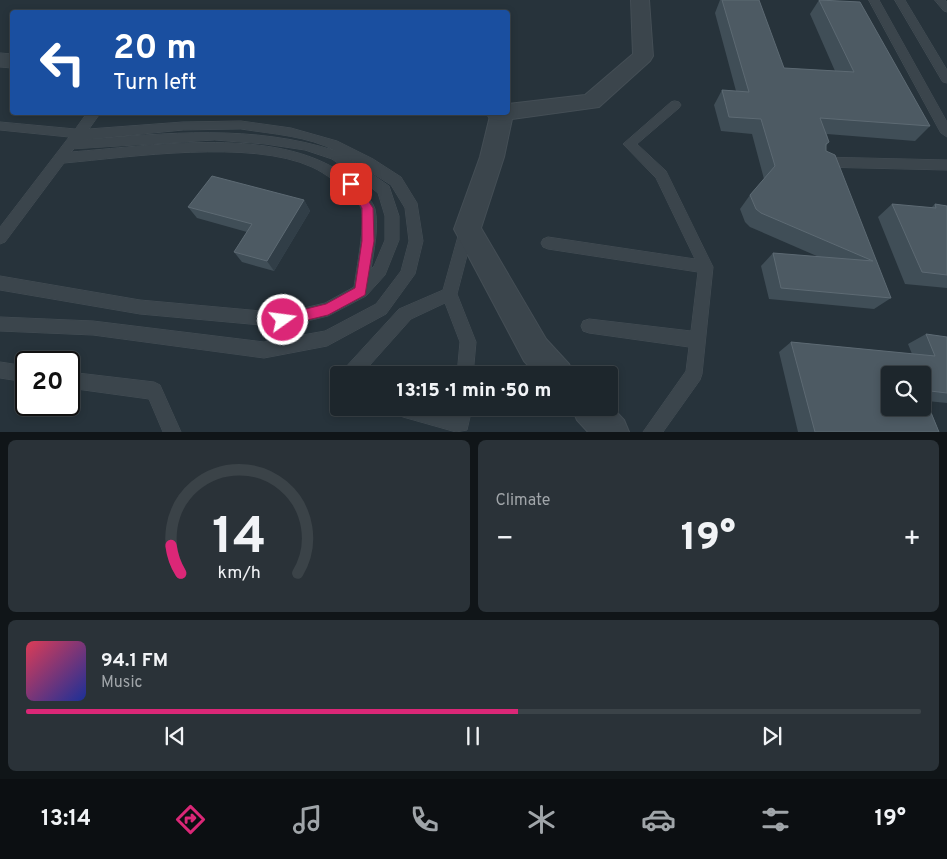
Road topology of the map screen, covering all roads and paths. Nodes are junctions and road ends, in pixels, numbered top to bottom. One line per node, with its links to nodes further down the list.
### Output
1 (640, 0): 9 (street)
2 (874, 0): 13 (lane)
3 (900, 0): 6 (lane)
4 (940, 0): 5 (lane)
5 (947, 10)
6 (943, 64): 7 (lane)
7 (947, 79)
8 (675, 105): 21 (lane)
9 (510, 112)
10 (93, 115): 14 (lane)
11 (502, 115): 18 (street)
12 (0, 126): 14 (lane)
13 (947, 133)
14 (75, 140): 15 (lane); 23 (lane); 25 (lane)
15 (61, 158): 19 (lane); 23 (lane)
16 (821, 162): 17 (lane)
17 (947, 165)
18 (467, 229): 24 (lane); 30 (street)
19 (0, 238)
20 (548, 243): 21 (lane)
21 (706, 267): 27 (lane)
22 (0, 283): 23 (lane)
23 (360, 291)
24 (449, 294): 28 (lane); 29 (lane)
25 (0, 324)
26 (589, 326): 27 (lane)
27 (698, 340): 39 (lane)
28 (358, 366)
29 (466, 366)
30 (550, 366)
31 (0, 370): 32 (lane)
32 (15, 372)
33 (80, 381): 37 (lane)
34 (432, 416): 35 (lane)
35 (462, 416)
36 (597, 416): 38 (street)
37 (172, 432)
38 (612, 432)
39 (652, 432)

